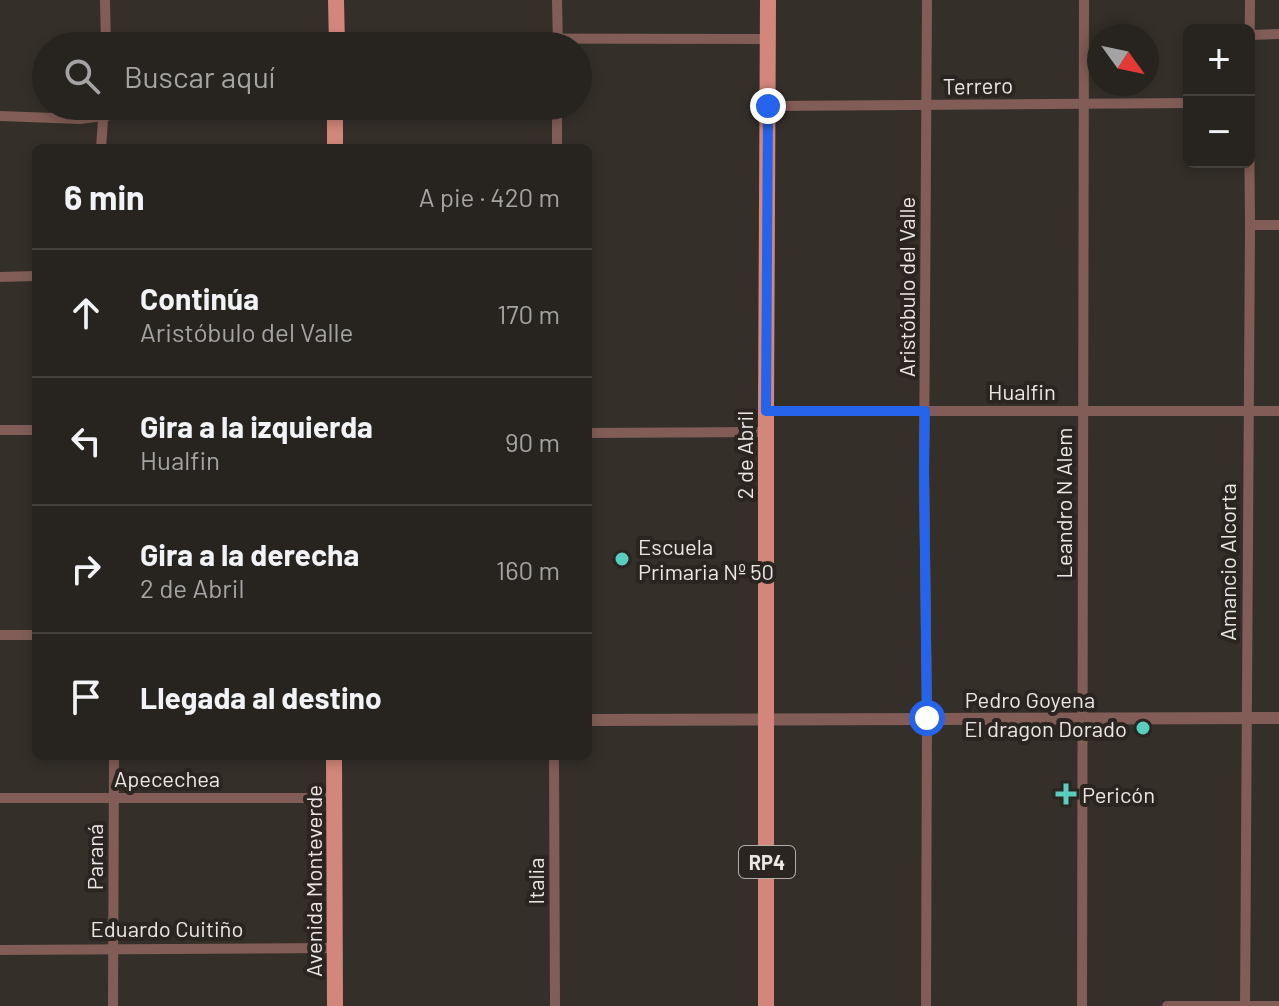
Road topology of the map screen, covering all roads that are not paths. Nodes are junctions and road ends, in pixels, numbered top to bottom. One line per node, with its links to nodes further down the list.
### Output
1 (105, 0): 9 (street)
2 (336, 0): 10 (main road)
3 (557, 0): 11 (street)
4 (768, 0): 14 (main road, 2 de Abril / RP4)
5 (927, 0): 19 (street, Aristóbulo del Valle)
6 (1084, 0): 17 (street, Leandro N Alem)
7 (1250, 0): 8 (street)
8 (1250, 24)
9 (106, 32)
10 (337, 32)
11 (558, 32)
12 (1279, 34): 13 (street)
13 (1255, 35)
14 (768, 39): 15 (street); 18 (main road, 2 de Abril / RP4)
15 (592, 42)
16 (1183, 103): 17 (street, Terrero)
17 (1083, 104): 19 (street, Terrero); 33 (street, Leandro N Alem)
18 (768, 106): 19 (street, Terrero); 34 (main road, 2 de Abril / RP4)
19 (927, 106): 35 (street, Aristóbulo del Valle)
20 (0, 116): 21 (street)
21 (32, 117)
22 (103, 120): 25 (street)
23 (335, 120): 26 (main road)
24 (557, 120): 27 (street)
25 (101, 144)
26 (335, 144)
27 (557, 144)
28 (1249, 168): 29 (street, Amancio Alcorta)
29 (1250, 225): 30 (street); 36 (street, Amancio Alcorta)
30 (1279, 225)
31 (32, 276): 32 (street)
32 (0, 277)
33 (1084, 410): 35 (street, Hualfin); 36 (street, Hualfin); 47 (street, Leandro N Alem)
34 (766, 411): 35 (street, Hualfin); 40 (main road, 2 de Abril / RP4)
35 (925, 411): 44 (street, Aristóbulo del Valle)
36 (1248, 411): 37 (street, Hualfin); 48 (street, Amancio Alcorta)
37 (1279, 411)
38 (0, 430): 39 (street)
39 (32, 430)
40 (766, 432): 41 (street); 46 (main road, 2 de Abril / RP4)
41 (592, 433)
42 (0, 635): 43 (street)
43 (32, 635)
44 (927, 718): 46 (street, Pedro Goyena); 47 (street, Pedro Goyena); 63 (street, Aristóbulo del Valle)
45 (1279, 718): 48 (street, Pedro Goyena)
46 (767, 719): 49 (street, Pedro Goyena); 62 (main road, 2 de Abril / RP4)
47 (1082, 719): 48 (street, Pedro Goyena); 64 (street, Leandro N Alem)
48 (1246, 719): 66 (street, Amancio Alcorta)
49 (592, 720)
50 (114, 760): 54 (street, Paraná)
51 (334, 760): 55 (main road, Avenida Monteverde)
52 (554, 760): 61 (street, Italia)
53 (0, 798): 54 (street, Apecechea)
54 (114, 798): 55 (street, Apecechea); 56 (street, Paraná)
55 (334, 798): 57 (main road, Avenida Monteverde)
56 (114, 948): 57 (street, Eduardo Cuitiño); 58 (street, Eduardo Cuitiño); 59 (street, Paraná)
57 (335, 948): 60 (main road, Avenida Monteverde)
58 (0, 950)
59 (113, 1006)
60 (335, 1006)
61 (555, 1006)
62 (766, 1006)
63 (926, 1006)
64 (1082, 1006)
65 (1167, 1006): 66 (street)
66 (1245, 1006): 67 (street)
67 (1279, 1006)

